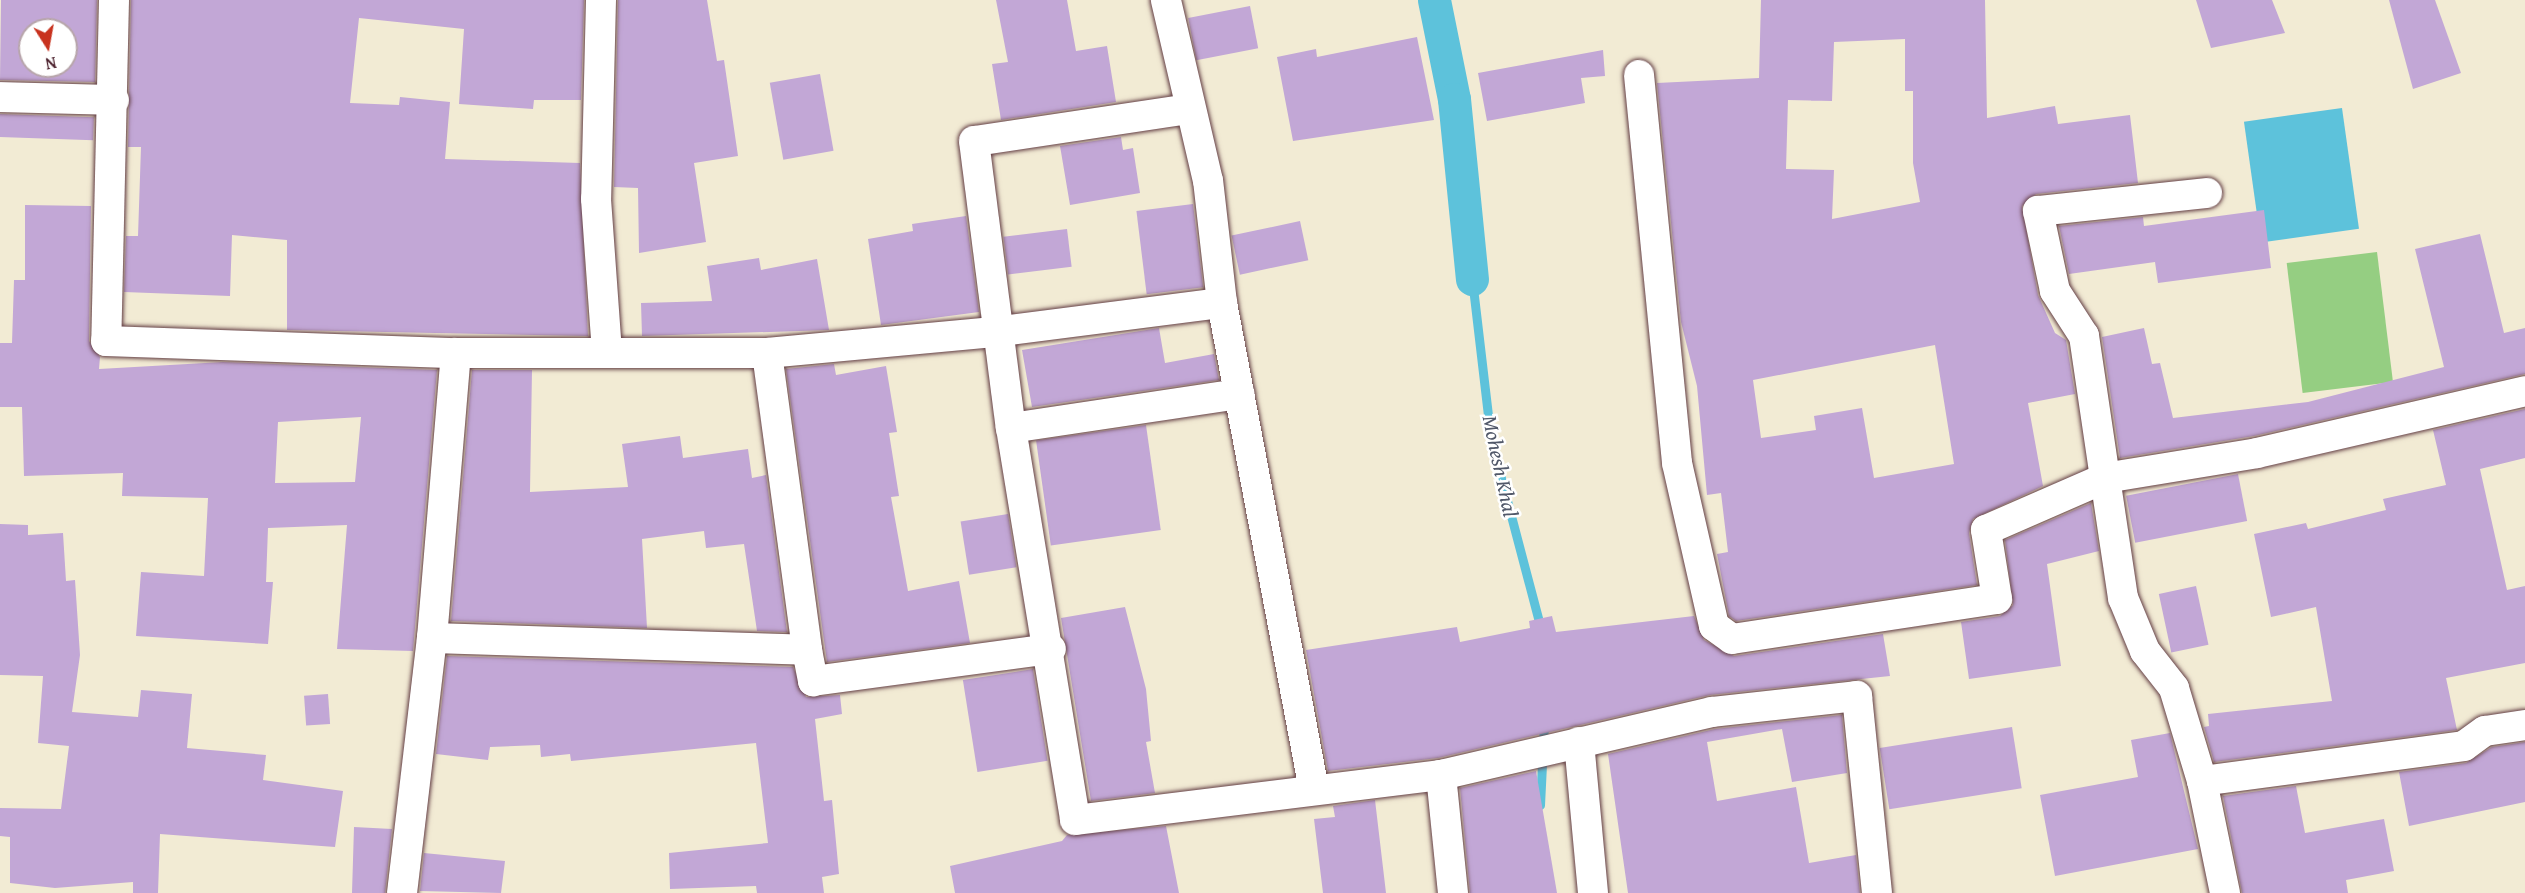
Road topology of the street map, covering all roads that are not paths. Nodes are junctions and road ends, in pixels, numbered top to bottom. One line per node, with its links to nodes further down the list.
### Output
1 (114, 0): 6 (street)
2 (601, 0): 13 (street)
3 (1166, 0): 7 (street)
4 (1639, 75): 17 (street)
5 (0, 97): 6 (street)
6 (114, 100): 12 (street)
7 (1189, 109): 9 (street); 10 (street)
8 (2206, 193): 17 (street)
9 (1222, 303): 10 (street); 14 (street)
10 (1002, 332): 11 (street); 16 (street)
11 (767, 352): 13 (street); 20 (street)
12 (456, 353): 13 (street); 18 (street)
13 (607, 353)
14 (1239, 394): 16 (street); 25 (street)
15 (2524, 395): 17 (street)
16 (1011, 428): 19 (street)
17 (2105, 477): 24 (street)
18 (432, 638): 20 (street); 26 (street)
19 (1051, 649): 20 (street); 25 (street)
20 (807, 650)
21 (2525, 725): 24 (street)
22 (1579, 742): 23 (street); 28 (street); 29 (street)
23 (1441, 776): 25 (street); 27 (street)
24 (2202, 781): 30 (street)
25 (1314, 789)
26 (402, 893)
27 (1453, 893)
28 (1593, 893)
29 (1877, 893)
30 (2225, 893)

